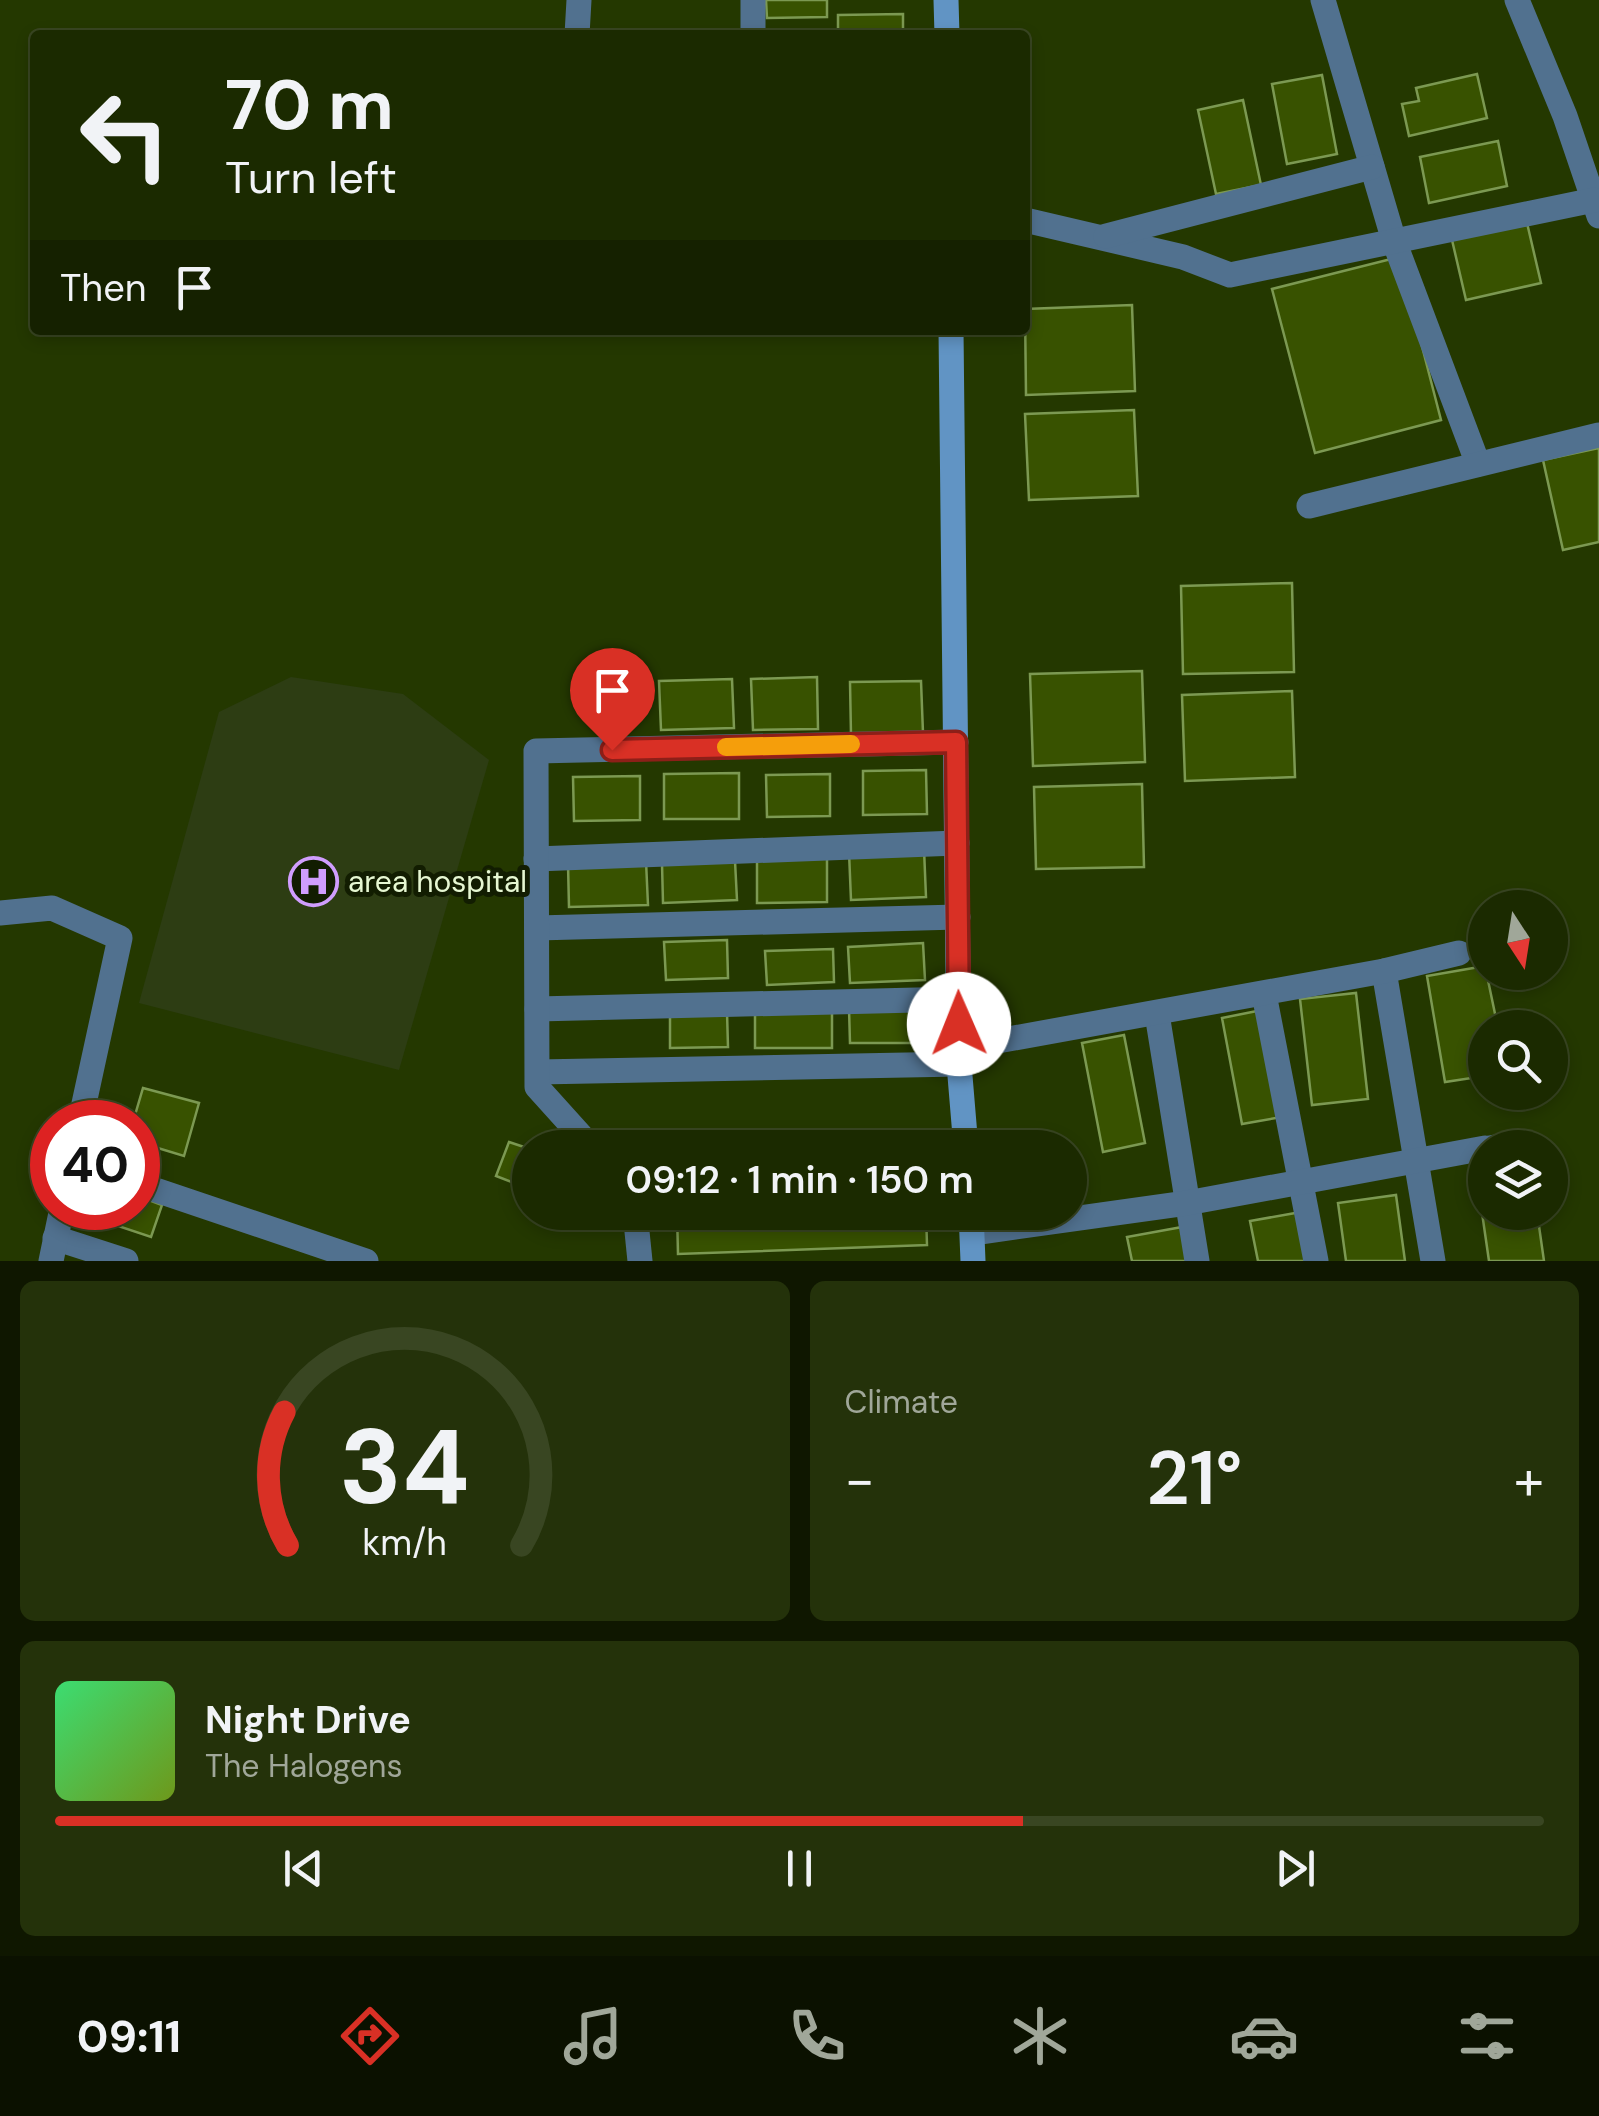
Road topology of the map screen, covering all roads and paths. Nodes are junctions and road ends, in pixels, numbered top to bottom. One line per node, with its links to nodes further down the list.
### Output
1 (579, 0): 6 (street)
2 (753, 0): 7 (street)
3 (946, 0): 8 (street)
4 (1323, 0): 9 (street)
5 (1518, 0): 10 (street)
6 (577, 30)
7 (753, 30)
8 (947, 30)
9 (1372, 167): 12 (street); 13 (street)
10 (1596, 208): 13 (street)
11 (1030, 221): 12 (street)
12 (1099, 238): 13 (street)
13 (1394, 241): 16 (street)
14 (951, 335): 18 (street)
15 (1599, 434): 16 (street)
16 (1478, 464): 17 (street)
17 (1309, 506)
18 (956, 742): 19 (street); 20 (street)
19 (957, 843): 20 (street); 22 (street)
20 (536, 859): 23 (street)
21 (0, 914): 32 (street)
22 (958, 917): 23 (street); 27 (street)
23 (537, 928): 28 (street)
24 (1459, 952): 25 (street)
25 (1384, 971): 26 (street); 36 (street)
26 (1264, 994): 29 (street); 37 (street)
27 (958, 999): 28 (street); 30 (street)
28 (537, 1010): 31 (street)
29 (1158, 1014): 30 (street); 39 (street)
30 (959, 1056): 31 (street); 34 (street)
31 (538, 1072): 33 (street)
32 (85, 1100)
33 (576, 1130)
34 (965, 1130)
35 (1468, 1151): 36 (street)
36 (1416, 1161): 37 (street); 50 (street)
37 (1300, 1182): 39 (street); 49 (street)
38 (160, 1191): 45 (street)
39 (1188, 1202): 40 (street); 48 (street)
40 (1087, 1212)
41 (636, 1230): 46 (street)
42 (972, 1230): 47 (street)
43 (53, 1250): 44 (street)
44 (126, 1261)
45 (366, 1261)
46 (640, 1261)
47 (974, 1261)
48 (1197, 1261)
49 (1316, 1261)
50 (1433, 1261)

